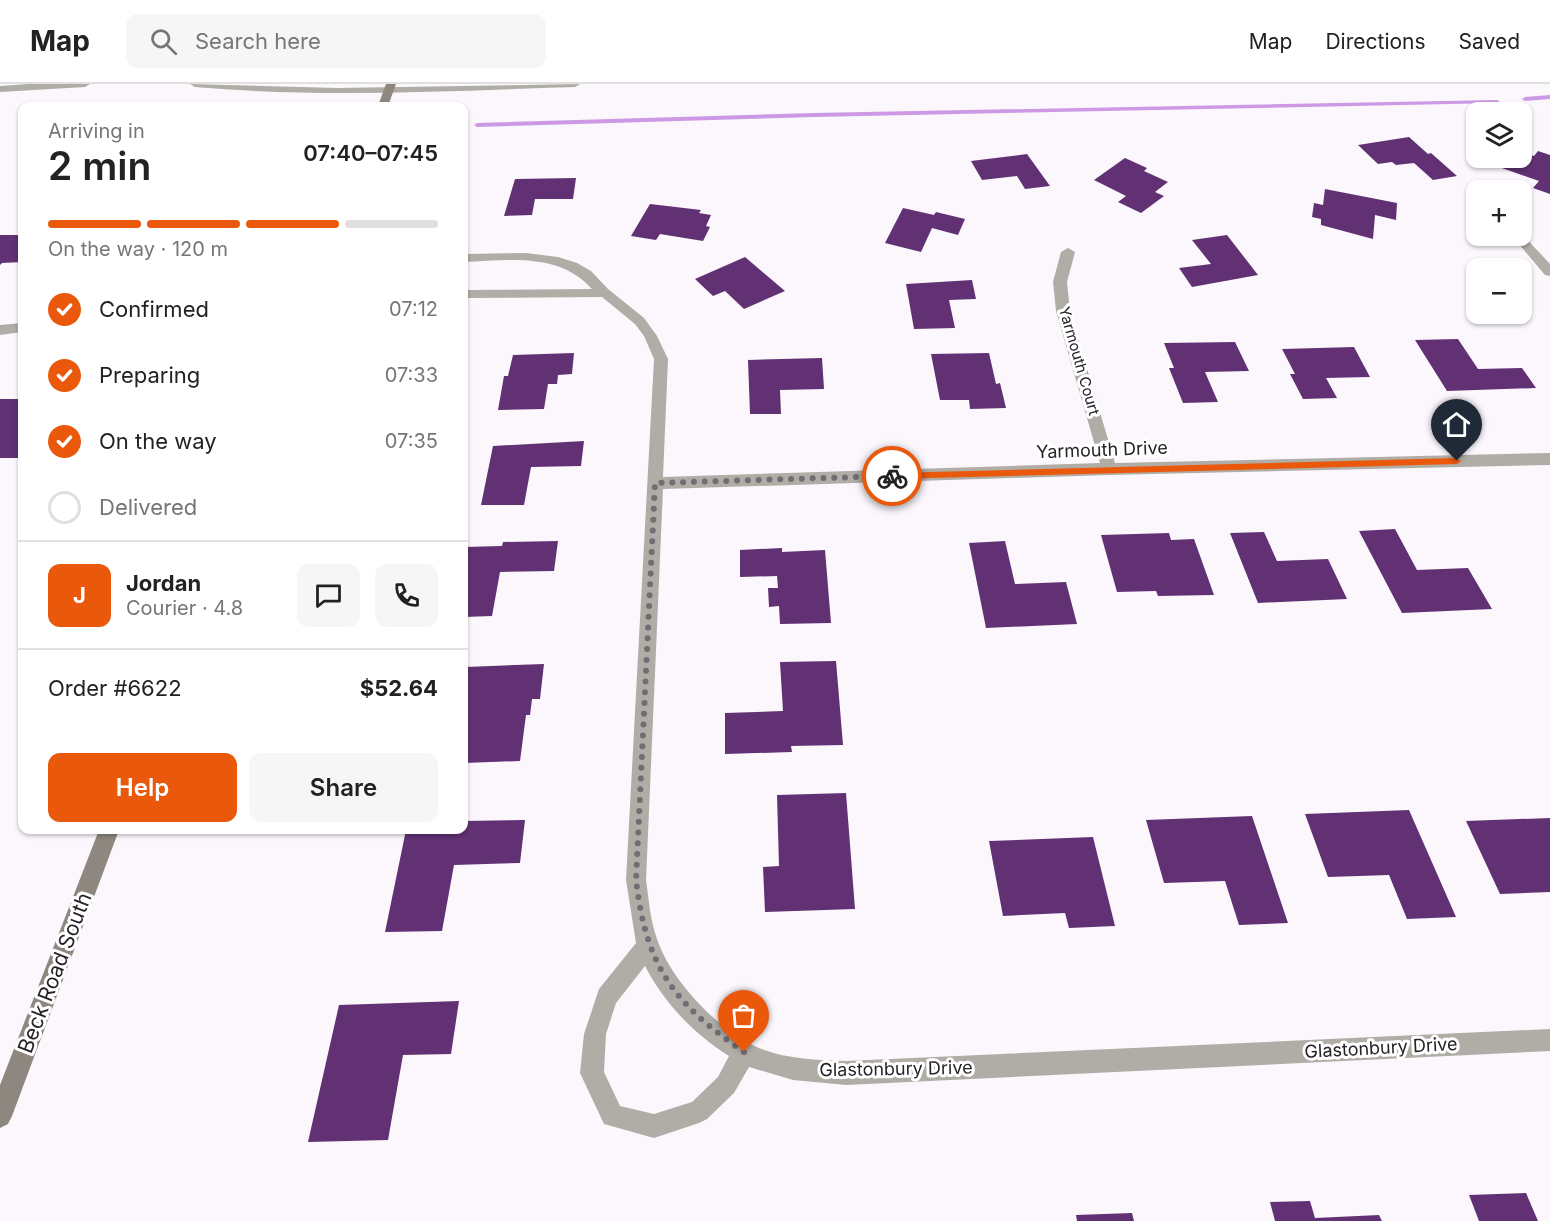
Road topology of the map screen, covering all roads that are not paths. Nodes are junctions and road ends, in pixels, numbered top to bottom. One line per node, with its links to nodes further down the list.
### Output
1 (85, 84): 5 (street)
2 (195, 84): 4 (street)
3 (575, 84): 4 (street)
4 (390, 87): 6 (main road)
5 (0, 89)
6 (384, 102)
7 (1527, 246): 10 (street)
8 (1068, 252): 16 (street, Yarmouth Court)
9 (468, 258): 11 (street, Glastonbury Drive)
10 (1550, 272)
11 (604, 293): 12 (street); 17 (street, Glastonbury Drive)
12 (468, 294)
13 (18, 328): 14 (street)
14 (0, 330)
15 (1550, 459): 16 (street, Yarmouth Drive)
16 (1109, 469): 17 (street, Yarmouth Drive)
17 (655, 483): 19 (street, Glastonbury Drive)
18 (108, 834): 22 (main road, Beck Road South)
19 (648, 945): 21 (street, Glastonbury Drive); 21 (street)
20 (1550, 1040): 21 (street, Glastonbury Drive)
21 (744, 1052)
22 (0, 1116)

